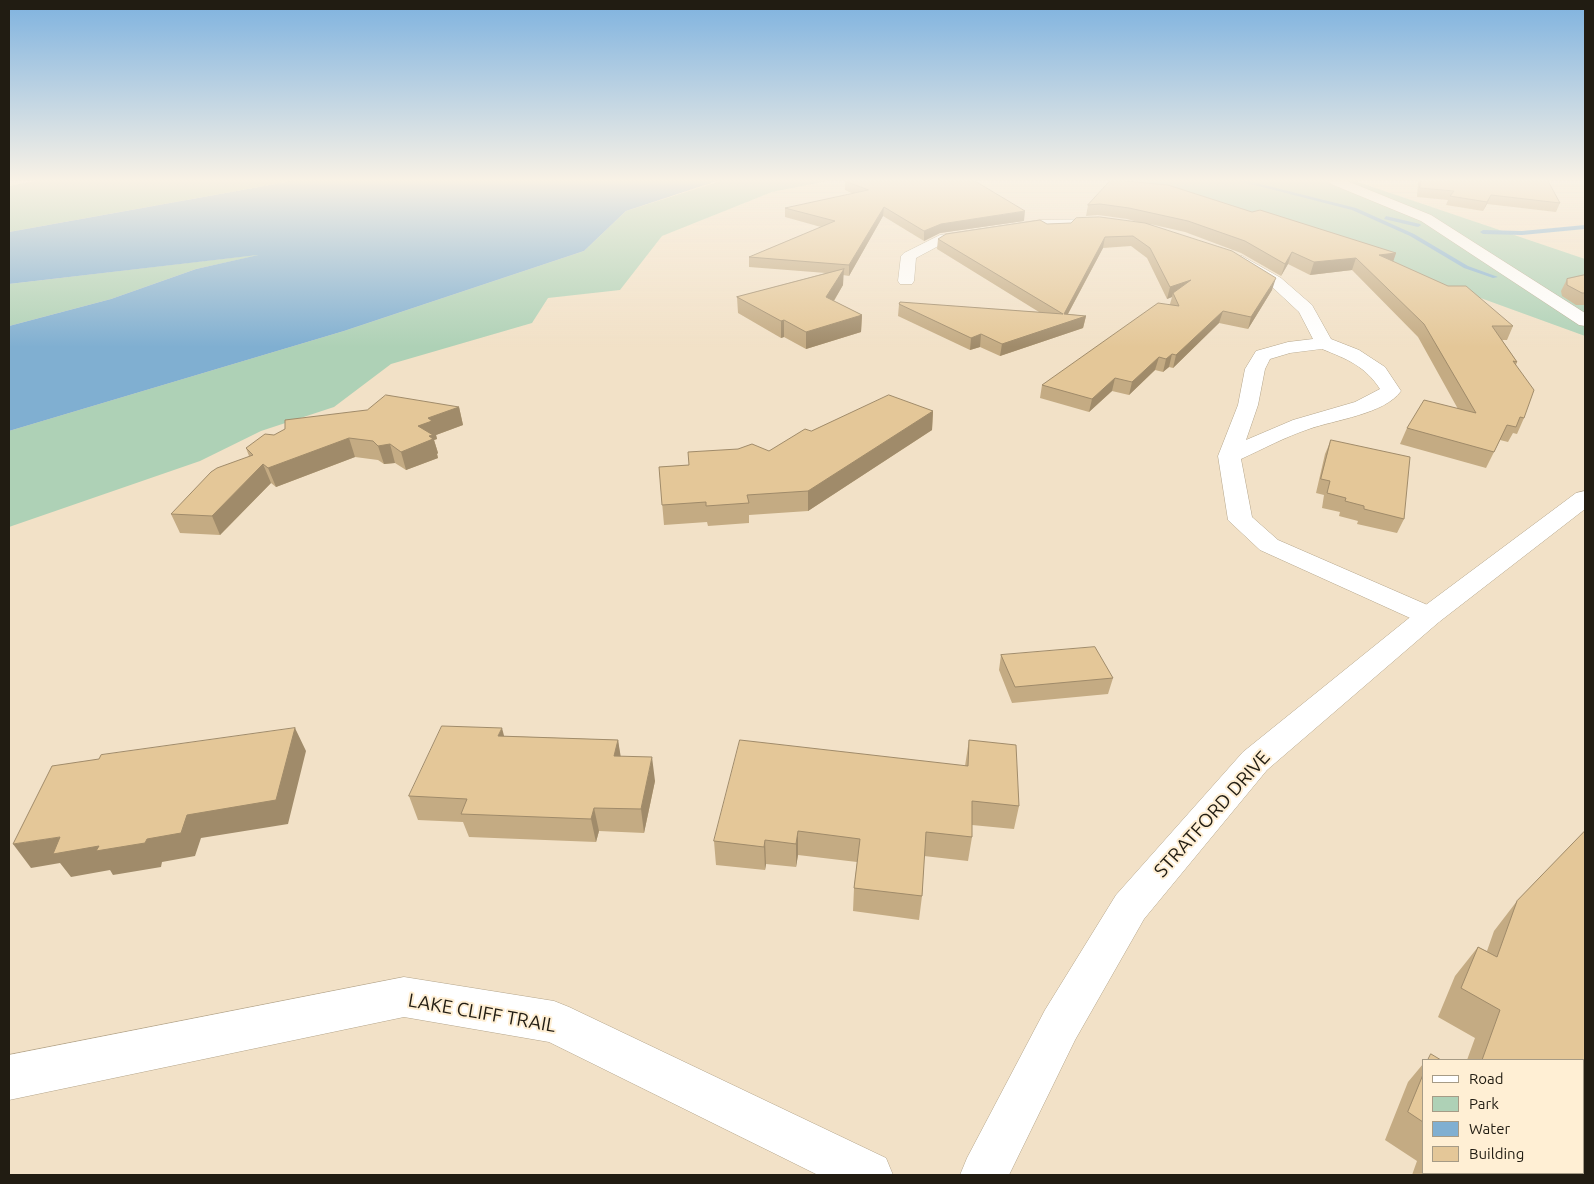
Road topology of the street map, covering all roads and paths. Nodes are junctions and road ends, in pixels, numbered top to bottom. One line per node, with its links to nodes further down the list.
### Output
1 (958, 236): 4 (street)
2 (1454, 236): 5 (street)
3 (1226, 254): 6 (street)
4 (906, 282)
5 (1585, 321)
6 (1324, 343): 7 (street); 7 (street)
7 (1229, 456): 9 (street)
8 (1585, 498): 9 (street, STRATFORD DRIVE)
9 (1429, 616): 12 (street, STRATFORD DRIVE)
10 (9, 1078): 11 (street, LAKE CLIFF TRAIL)
11 (869, 1175)
12 (984, 1175)

